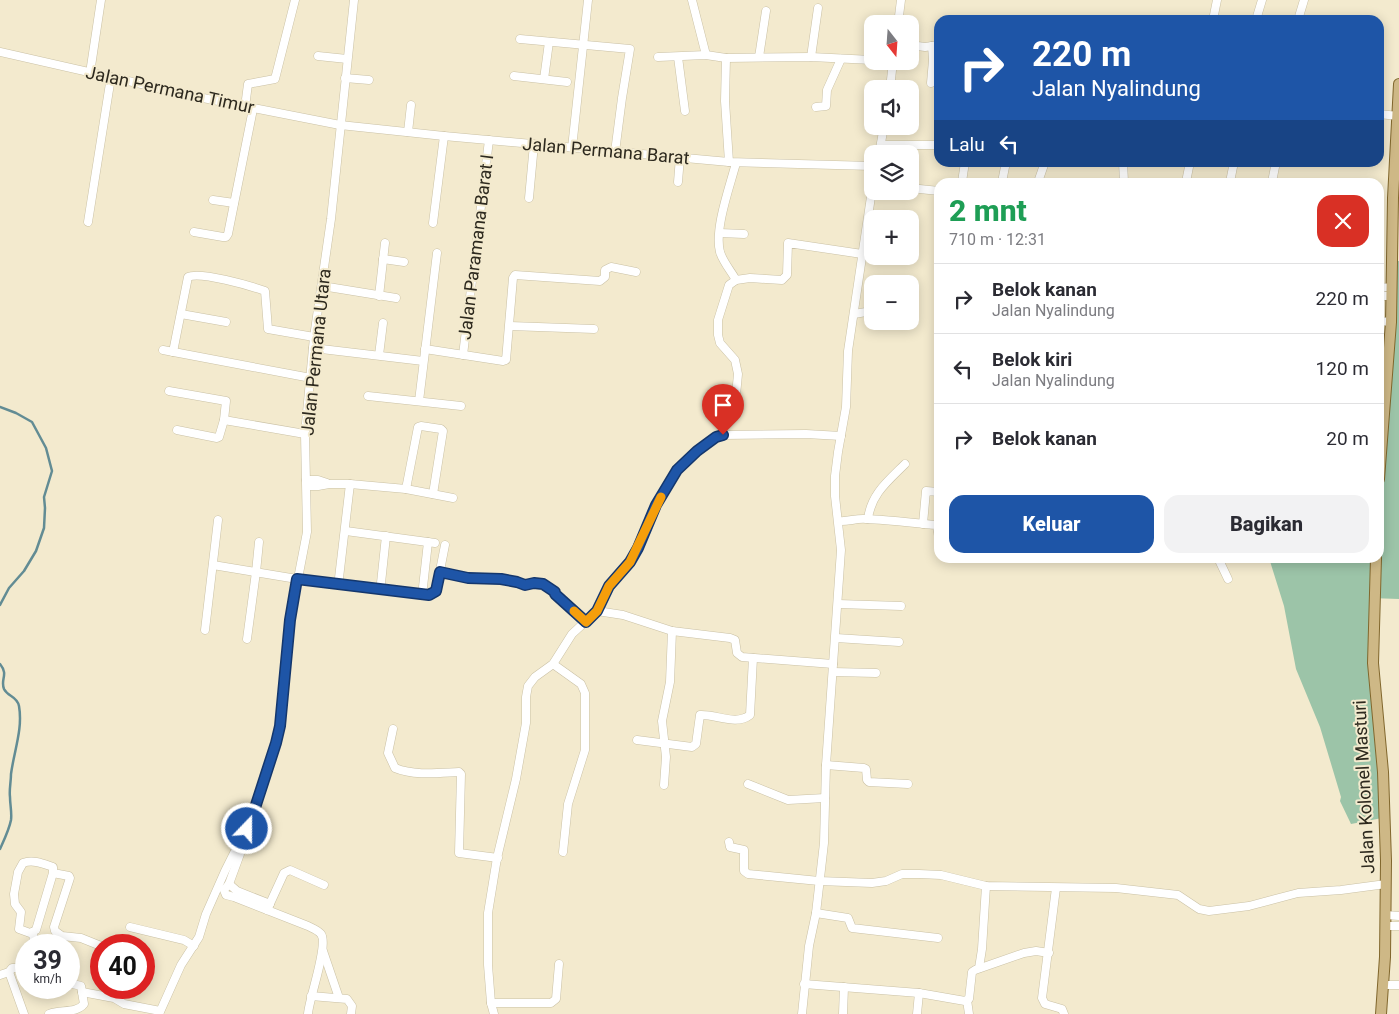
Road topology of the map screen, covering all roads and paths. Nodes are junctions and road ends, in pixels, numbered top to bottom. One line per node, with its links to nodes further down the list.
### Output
1 (101, 0): 33 (street)
2 (294, 0): 44 (street)
3 (354, 0): 30 (street, Jalan Permana Utara)
4 (588, 0): 18 (street)
5 (692, 0): 23 (street)
6 (901, 0): 12 (street)
7 (1217, 0): 13 (street)
8 (1262, 0): 14 (street)
9 (1304, 0): 15 (street)
10 (818, 8): 27 (street)
11 (766, 11): 26 (street)
12 (899, 15)
13 (1214, 15)
14 (1258, 15)
15 (1300, 15)
16 (520, 39): 17 (street)
17 (549, 42): 18 (street); 37 (street)
18 (583, 45): 56 (street); 57 (street)
19 (919, 45): 20 (street)
20 (934, 45)
21 (0, 52): 33 (street, Jalan Permana Timur)
22 (934, 52): 40 (street)
23 (706, 55): 25 (street); 29 (street)
24 (318, 56): 30 (street)
25 (678, 57): 28 (street); 45 (street)
26 (758, 57): 27 (street); 29 (street)
27 (811, 57): 31 (street)
28 (658, 58)
29 (726, 58): 60 (street)
30 (347, 59): 36 (street, Jalan Permana Utara)
31 (841, 59): 32 (street); 43 (street)
32 (864, 60)
33 (90, 73): 35 (street, Jalan Permana Timur)
34 (514, 76): 37 (street)
35 (111, 78): 44 (street, Jalan Permana Timur); 70 (street)
36 (345, 78): 38 (street); 48 (street, Jalan Permana Utara)
37 (544, 79): 39 (street)
38 (369, 80)
39 (567, 82)
40 (931, 83)
41 (1399, 84): 47 (main road)
42 (411, 105): 49 (street)
43 (816, 107)
44 (249, 108): 48 (street, Jalan Permana Timur); 69 (street)
45 (685, 110)
46 (1384, 115): 47 (street)
47 (1398, 116): 58 (main road)
48 (340, 125): 49 (street, Jalan Permana Barat); 83 (street, Jalan Permana Utara)
49 (408, 132): 51 (street, Jalan Permana Barat)
50 (883, 135): 55 (street)
51 (444, 136): 52 (street, Jalan Permana Barat); 71 (street)
52 (488, 140): 53 (street, Jalan Permana Barat); 104 (street, Jalan Paramana Barat I)
53 (534, 144): 56 (street, Jalan Permana Barat); 66 (street)
54 (934, 144): 55 (street)
55 (881, 145)
56 (572, 148): 57 (street, Jalan Permana Barat)
57 (615, 152): 59 (street, Jalan Permana Barat)
58 (1398, 154): 65 (main road)
59 (680, 158): 60 (street, Jalan Permana Barat); 62 (street)
60 (732, 162): 61 (street, Jalan Permana Barat); 73 (street)
61 (864, 166)
62 (678, 182)
63 (919, 189): 64 (street)
64 (934, 190)
65 (1396, 197): 78 (main road)
66 (529, 198)
67 (213, 200): 69 (street)
68 (870, 200): 77 (street)
69 (234, 203): 72 (street)
70 (88, 222)
71 (433, 223)
72 (194, 232)
73 (720, 233): 74 (street); 82 (street)
74 (744, 234)
75 (385, 243): 79 (street)
76 (437, 254): 100 (street)
77 (862, 254): 82 (street); 91 (street)
78 (1396, 258): 85 (main road)
79 (383, 259): 80 (street); 87 (street)
80 (404, 262)
81 (636, 272): 96 (street)
82 (736, 280): 108 (street)
83 (322, 286): 87 (street); 98 (street, Jalan Permana Utara)
84 (1384, 289): 85 (street)
85 (1392, 292): 86 (street); 94 (main road)
86 (1384, 294)
87 (379, 296): 88 (street)
88 (396, 298)
89 (864, 313): 91 (street)
90 (181, 314): 93 (street); 98 (street); 102 (street)
91 (854, 314): 116 (street)
92 (1384, 321): 94 (street)
93 (226, 322)
94 (1391, 322): 112 (main road)
95 (383, 323): 103 (street)
96 (510, 326): 97 (street); 104 (street)
97 (594, 329)
98 (314, 337): 99 (street, Jalan Permana Utara)
99 (313, 348): 103 (street); 106 (street, Jalan Permana Utara)
100 (425, 349): 104 (street); 105 (street)
101 (162, 350): 102 (street)
102 (173, 352): 106 (street)
103 (379, 355): 105 (street)
104 (463, 355)
105 (423, 361): 110 (street)
106 (311, 378): 115 (street, Jalan Permana Utara)
107 (169, 391): 113 (street)
108 (736, 395)
109 (368, 396): 110 (street)
110 (419, 401): 111 (street)
111 (461, 406)
112 (1384, 414)
113 (224, 420): 114 (street); 115 (street)
114 (177, 430)
115 (305, 434): 118 (street, Jalan Permana Utara)
116 (841, 436): 126 (street); 145 (street)
117 (904, 464): 124 (street)
118 (306, 483): 119 (street); 140 (street, Jalan Permana Utara)
119 (350, 484): 120 (street); 129 (street)
120 (406, 489): 122 (street); 122 (street)
121 (934, 492): 127 (street)
122 (433, 494): 123 (street)
123 (453, 498)
124 (868, 519): 126 (street); 127 (street)
125 (218, 520): 135 (street)
126 (839, 521): 143 (street)
127 (923, 524): 128 (street)
128 (934, 525)
129 (346, 531): 130 (street); 138 (street)
130 (386, 536): 141 (street); 142 (street)
131 (259, 542): 136 (street)
132 (445, 545): 137 (street)
133 (1220, 563): 139 (street)
134 (1376, 563): 170 (main road, Jalan Kolonel Masturi)
135 (213, 565): 136 (street); 147 (street)
136 (256, 572): 140 (street); 150 (street)
137 (440, 572): 140 (street); 146 (street)
138 (339, 578)
139 (1228, 578)
140 (297, 579): 165 (street, Jalan Permana Utara)
141 (381, 584)
142 (423, 587)
143 (838, 604): 144 (street); 149 (street)
144 (901, 606)
145 (597, 611): 146 (street); 148 (street)
146 (586, 622): 153 (street)
147 (206, 630)
148 (672, 631): 152 (street); 158 (street)
149 (836, 638): 151 (street); 154 (street)
150 (247, 639)
151 (899, 642)
152 (753, 658): 154 (street); 158 (street)
153 (553, 664): 166 (street); 167 (street)
154 (833, 668): 155 (street); 159 (street)
155 (876, 673)
156 (393, 729): 167 (street)
157 (637, 740): 158 (street)
158 (665, 745): 162 (street)
159 (826, 765): 161 (street); 163 (street)
160 (748, 784): 163 (street)
161 (908, 784)
162 (664, 786)
163 (825, 798): 169 (street)
164 (728, 842): 169 (street)
165 (237, 849): 174 (street); 183 (street, Jalan Permana Utara)
166 (563, 852)
167 (498, 858): 201 (street)
168 (53, 872): 180 (street); 180 (street); 182 (street)
169 (819, 881): 172 (street); 175 (street)
170 (1386, 884): 173 (street); 177 (main road, Jalan Kolonel Masturi)
171 (324, 885): 174 (street)
172 (986, 886): 173 (street); 188 (street)
173 (1056, 888): 185 (street)
174 (268, 907): 184 (street)
175 (816, 913): 181 (street); 191 (street)
176 (1399, 916): 177 (street)
177 (1386, 920): 178 (street); 193 (main road, Jalan Kolonel Masturi)
178 (1399, 926)
179 (130, 927): 183 (street)
180 (33, 932)
181 (938, 938)
182 (90, 942)
183 (194, 946): 203 (street, Jalan Permana Utara)
184 (322, 949): 198 (street); 199 (street)
185 (1049, 953): 188 (street); 214 (street)
186 (559, 964): 201 (street)
187 (15, 968): 189 (street)
188 (978, 968): 200 (street)
189 (9, 972): 190 (street); 205 (street)
190 (0, 975)
191 (804, 984): 195 (street); 211 (street)
192 (80, 985): 196 (street)
193 (1383, 985): 194 (street); 215 (main road, Jalan Kolonel Masturi)
194 (1399, 986)
195 (844, 988): 197 (street); 212 (street)
196 (82, 992): 202 (street); 206 (street)
197 (919, 993): 200 (street); 213 (street)
198 (312, 996): 199 (street); 208 (street)
199 (339, 998): 209 (street)
200 (967, 1000): 204 (street)
201 (491, 1002): 210 (street)
202 (124, 1004): 203 (street); 207 (street)
203 (160, 1013)
204 (969, 1013)
205 (24, 1014)
206 (49, 1014)
207 (123, 1014)
208 (308, 1014)
209 (351, 1014)
210 (494, 1014)
211 (802, 1014)
212 (843, 1014)
213 (917, 1014)
214 (1064, 1014)
215 (1381, 1014)

